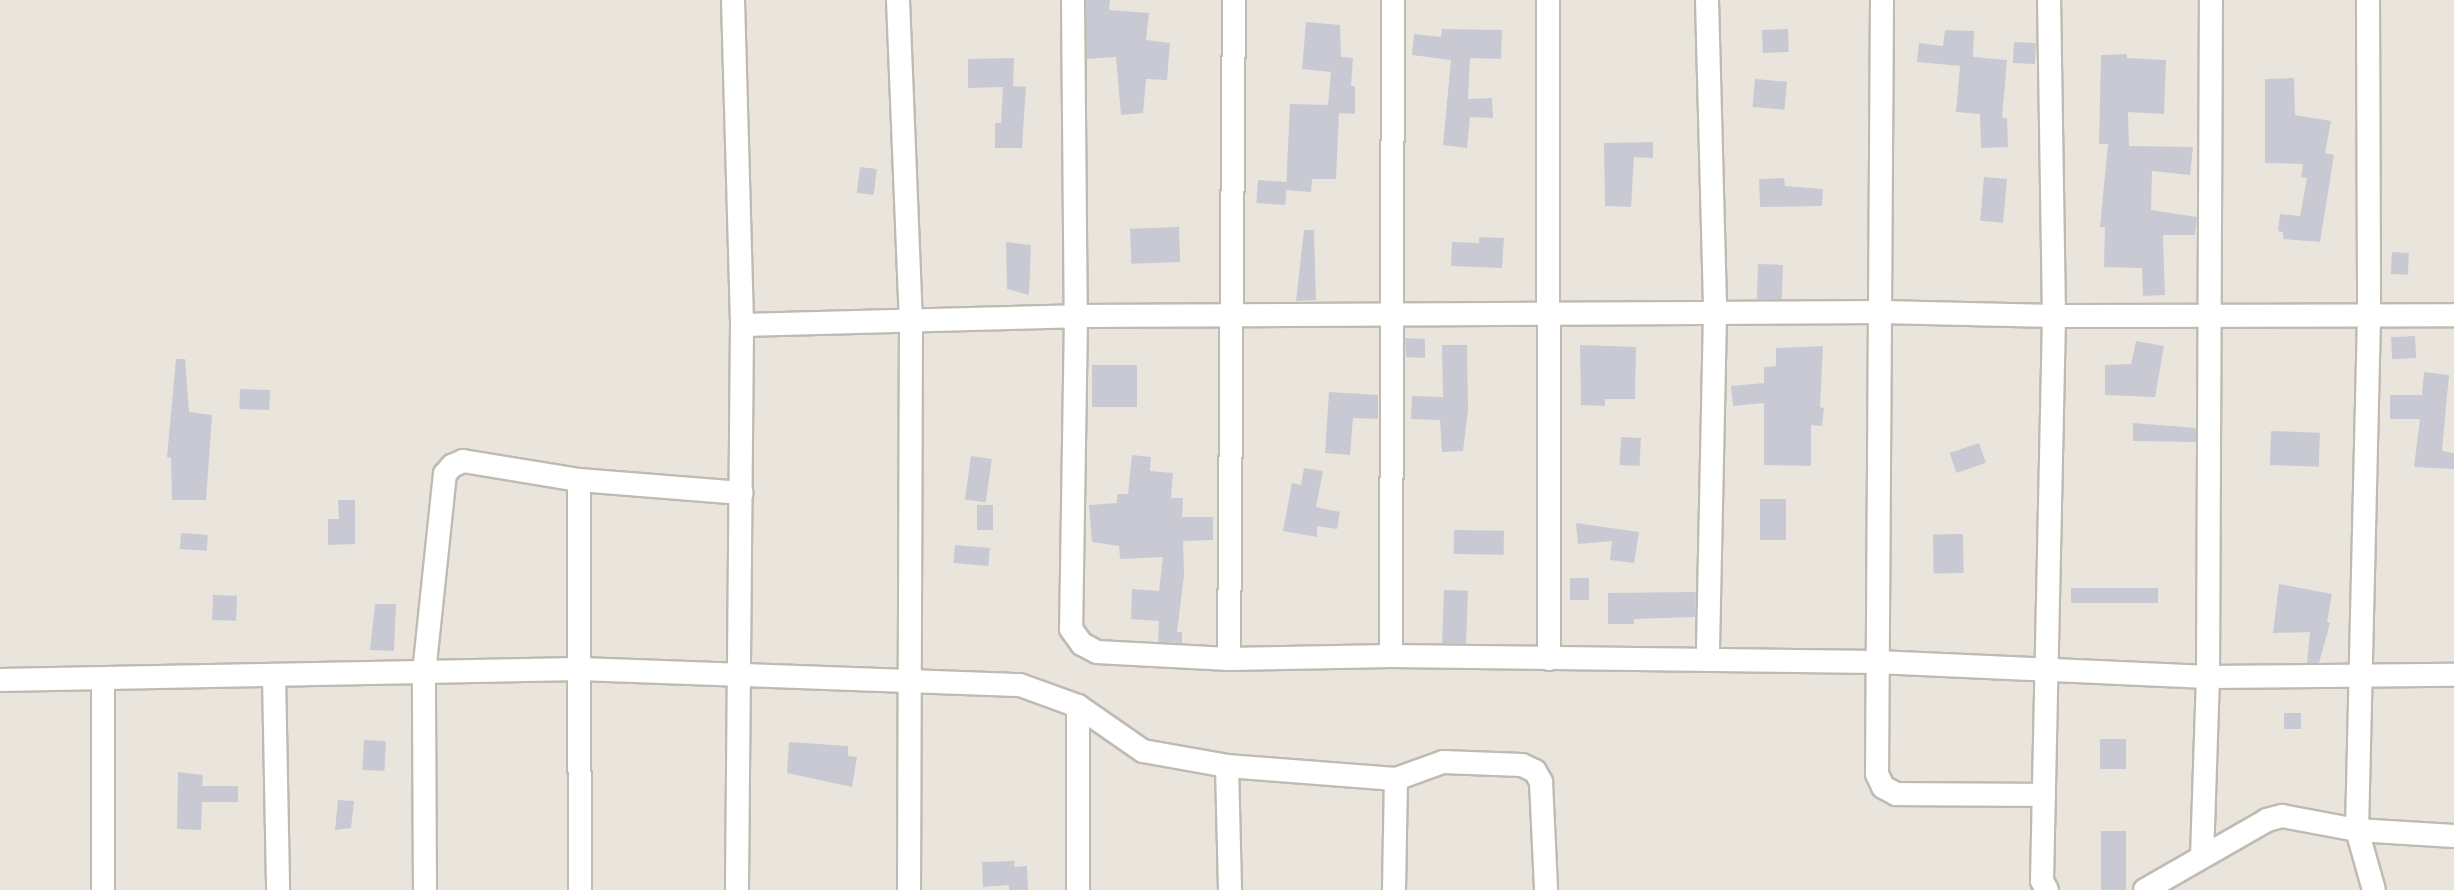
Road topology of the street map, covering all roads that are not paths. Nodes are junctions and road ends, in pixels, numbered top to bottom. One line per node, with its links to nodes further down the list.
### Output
1 (733, 0): 23 (street)
2 (898, 0): 22 (street)
3 (1073, 0): 16 (street)
4 (1234, 0): 19 (street)
5 (1393, 0): 20 (street)
6 (1548, 0): 14 (street)
7 (1707, 0): 13 (street)
8 (1882, 0): 12 (street)
9 (2049, 0): 17 (street)
10 (2211, 0): 18 (street)
11 (2368, 0): 21 (street)
12 (1881, 312): 13 (street); 17 (street); 30 (street)
13 (1715, 314): 14 (street); 29 (street)
14 (1549, 315): 20 (street); 28 (street)
15 (2454, 315): 21 (street)
16 (1076, 316): 19 (street); 22 (street); 27 (street)
17 (2054, 316): 18 (street); 31 (street)
18 (2208, 316): 21 (street); 38 (street)
19 (1231, 317): 20 (street); 27 (street)
20 (1393, 317): 26 (street)
21 (2369, 317): 37 (street)
22 (911, 319): 23 (street); 41 (street)
23 (742, 325): 25 (street)
24 (579, 480): 25 (street); 32 (street); 33 (street)
25 (741, 493): 36 (street)
26 (1391, 656): 27 (street); 28 (street)
27 (1229, 659)
28 (1549, 659): 29 (street)
29 (1708, 660): 30 (street)
30 (1877, 662): 31 (street); 45 (street)
31 (2047, 668): 38 (street); 45 (street)
32 (580, 669): 33 (street); 36 (street); 52 (street)
33 (424, 673): 35 (street); 51 (street)
34 (2454, 675): 37 (street)
35 (274, 676): 39 (street); 50 (street)
36 (740, 676): 41 (street); 53 (street)
37 (2361, 676): 38 (street); 46 (street)
38 (2208, 677): 48 (street)
39 (103, 679): 40 (street); 49 (street)
40 (0, 680)
41 (908, 680): 42 (street); 54 (street)
42 (1078, 706): 43 (street); 55 (street)
43 (1227, 766): 44 (street); 56 (street)
44 (1396, 779): 57 (street); 58 (street)
45 (2044, 795): 59 (street)
46 (2357, 830): 47 (street); 48 (street); 61 (street)
47 (2454, 836)
48 (2202, 857): 60 (street)
49 (103, 890)
50 (278, 890)
51 (425, 890)
52 (580, 890)
53 (737, 890)
54 (909, 890)
55 (1078, 890)
56 (1230, 890)
57 (1394, 890)
58 (1546, 890)
59 (2047, 890)
60 (2145, 890)
61 (2374, 890)

